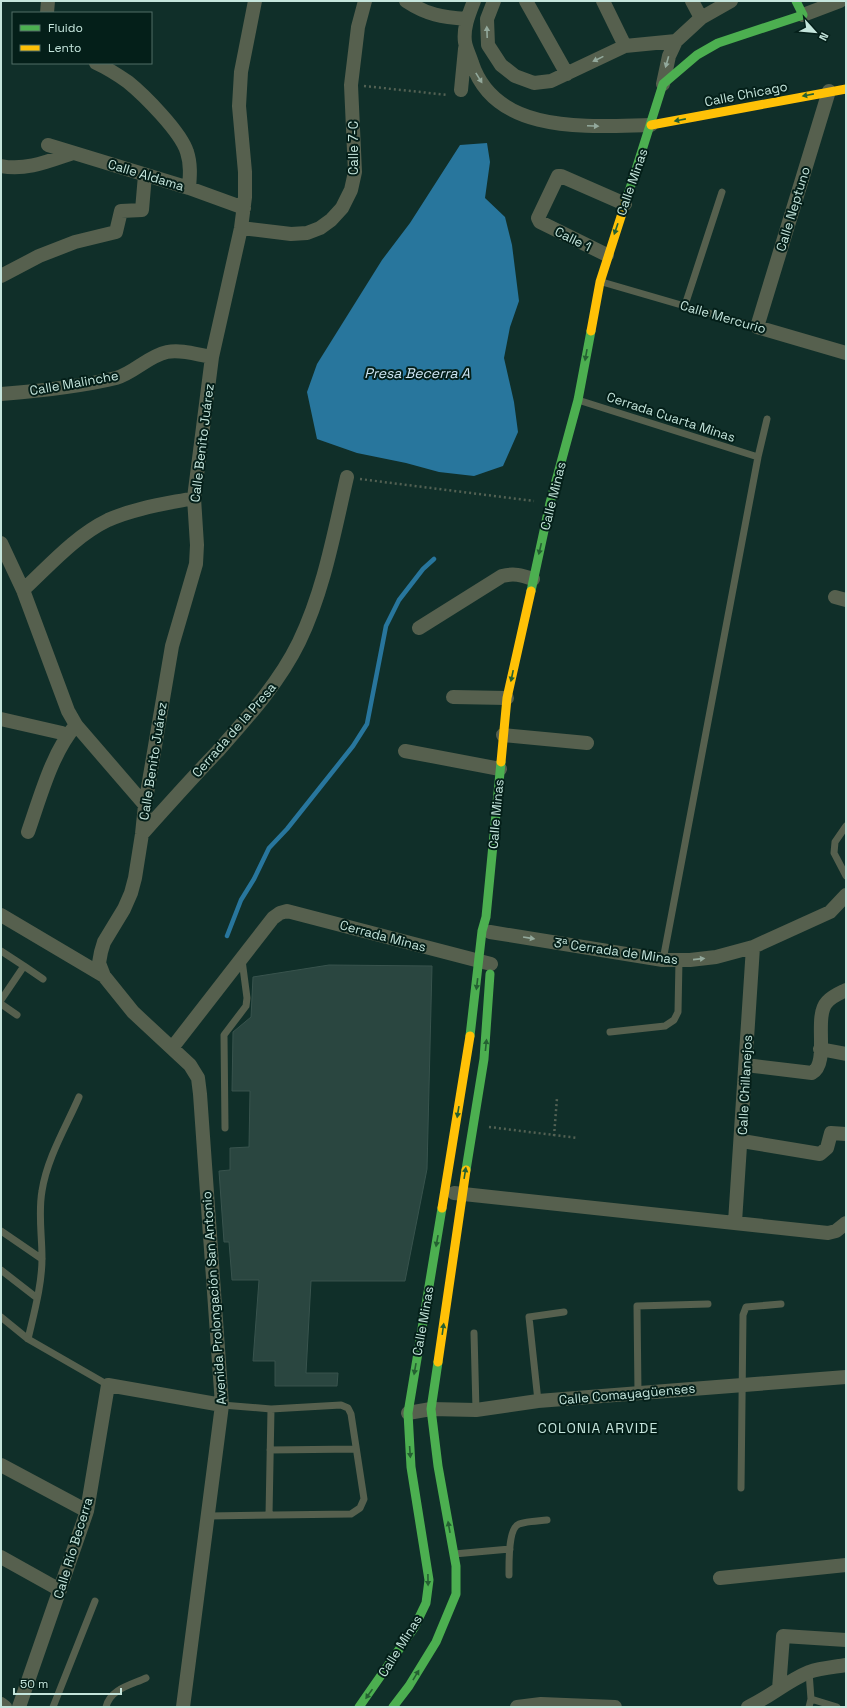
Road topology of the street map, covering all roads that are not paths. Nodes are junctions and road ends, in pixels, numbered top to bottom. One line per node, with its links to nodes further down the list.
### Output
1 (48, 1): 13 (street)
2 (255, 1): 34 (street, Calle Benito Juárez)
3 (365, 1): 35 (street, Calle 7-C)
4 (406, 1): 16 (street)
5 (474, 1): 16 (street)
6 (494, 1): 21 (street, one-way to 6)
7 (526, 1): 21 (street)
8 (603, 1): 19 (street)
9 (692, 1): 15 (street)
10 (731, 1): 15 (street)
11 (796, 1): 14 (street)
12 (840, 1): 14 (street)
13 (47, 12)
14 (803, 15): 22 (street)
15 (701, 18): 17 (street)
16 (467, 19): 18 (street)
17 (676, 41): 19 (street); 22 (street, Calle Minas, one-way to 22)
18 (465, 42): 24 (street); 26 (street, one-way to 26)
19 (626, 46): 21 (street, one-way to 21)
20 (98, 64): 31 (street)
21 (567, 74)
22 (663, 84): 26 (street, Calle Minas)
23 (846, 89): 25 (street, Calle Chicago)
24 (461, 90)
25 (829, 91): 26 (street, Calle Chicago, one-way to 26); 40 (street, Calle Neptuno)
26 (651, 125): 33 (street, Calle Minas)
27 (48, 145): 28 (street, Calle Aldama)
28 (73, 153): 29 (street); 30 (street, Calle Aldama)
29 (1, 166)
30 (145, 175): 31 (street, Calle Aldama); 37 (street)
31 (189, 188): 34 (street, Calle Aldama)
32 (722, 192): 39 (lane)
33 (625, 204): 36 (street, Calle Minas, one-way to 36); 36 (street, Calle 1)
34 (244, 208): 35 (street, Calle Benito Juárez)
35 (241, 228): 42 (street, Calle Benito Juárez)
36 (607, 255): 38 (street, Calle Minas)
37 (1, 276)
38 (600, 282): 39 (lane, Calle Mercurio); 44 (street, Calle Minas, one-way to 44)
39 (685, 305): 40 (lane, Calle Mercurio)
40 (757, 327): 41 (street, Calle Mercurio)
41 (846, 353)
42 (212, 357): 43 (street, Calle Malinche); 48 (street, Calle Benito Juárez)
43 (1, 394)
44 (578, 400): 46 (lane, Cerrada Cuarta Minas); 50 (street, Calle Minas, one-way to 50)
45 (767, 419): 46 (lane)
46 (758, 457): 77 (lane)
47 (347, 477): 65 (street, Cerrada de la Presa)
48 (194, 498): 51 (street); 62 (street, Calle Benito Juárez)
49 (2, 550): 51 (street)
50 (533, 579): 52 (street); 54 (street, Calle Minas, one-way to 54)
51 (24, 590): 56 (street)
52 (419, 628)
53 (453, 697): 54 (street)
54 (507, 698): 58 (street, Calle Minas)
55 (1, 719): 57 (street)
56 (76, 725): 62 (street); 64 (street)
57 (62, 733)
58 (503, 735): 59 (street); 61 (street, Calle Minas)
59 (587, 743)
60 (405, 751): 61 (street)
61 (500, 769): 71 (street, Calle Minas)
62 (145, 805): 65 (street, Calle Benito Juárez)
63 (846, 826): 66 (lane)
64 (28, 832)
65 (142, 834): 80 (street, Calle Benito Juárez)
66 (846, 876)
67 (846, 895): 69 (street, 3ª Cerrada de Minas)
68 (846, 905): 69 (street)
69 (830, 912): 73 (street, 3ª Cerrada de Minas)
70 (1, 915): 80 (street)
71 (486, 917): 72 (street, Calle Minas); 76 (street, Calle Minas)
72 (490, 936): 77 (street, 3ª Cerrada de Minas, one-way to 77)
73 (753, 947): 78 (street, 3ª Cerrada de Minas, one-way to 73); 90 (street, Calle Chillanejos)
74 (1, 951): 79 (lane)
75 (242, 958): 76 (street, Cerrada Minas); 87 (street); 93 (lane)
76 (487, 960): 96 (street, Calle Minas, one-way to 96); 97 (street, Calle Minas, one-way to 76)
77 (664, 960): 78 (street, 3ª Cerrada de Minas)
78 (679, 960): 86 (lane)
79 (24, 966): 81 (lane); 83 (lane)
80 (104, 976): 87 (street, Calle Benito Juárez)
81 (43, 979)
82 (846, 990): 88 (street)
83 (1, 1000)
84 (1, 1004): 85 (lane)
85 (17, 1014)
86 (610, 1032)
87 (172, 1048): 91 (street, Calle Benito Juárez)
88 (820, 1049): 89 (street); 90 (street)
89 (846, 1054)
90 (746, 1065): 95 (street, Calle Chillanejos)
91 (198, 1078): 115 (street, Avenida Prolongación San Antonio)
92 (79, 1097): 101 (lane)
93 (225, 1128)
94 (846, 1134): 95 (street)
95 (742, 1142): 98 (street, Calle Chillanejos)
96 (445, 1192): 97 (street); 119 (street, Calle Minas, one-way to 119)
97 (462, 1194): 98 (street); 117 (street, Calle Minas, one-way to 97)
98 (736, 1222): 99 (street)
99 (846, 1223)
100 (1, 1231): 101 (lane)
101 (42, 1259): 103 (lane)
102 (1, 1270): 103 (lane)
103 (37, 1298): 109 (lane)
104 (708, 1304): 113 (lane)
105 (781, 1304): 112 (lane)
106 (564, 1312): 114 (lane)
107 (1, 1317): 109 (lane)
108 (474, 1333): 118 (lane)
109 (28, 1339): 111 (lane)
110 (846, 1377): 112 (street, Calle Comayagüenses)
111 (108, 1385): 115 (street); 124 (street, Calle Río Becerra)
112 (741, 1385): 113 (street, Calle Comayagüenses); 123 (lane)
113 (638, 1393): 114 (street, Calle Comayagüenses)
114 (538, 1401): 118 (street, Calle Comayagüenses)
115 (222, 1405): 116 (lane); 126 (street, Avenida Prolongación San Antonio)
116 (271, 1409): 120 (lane); 121 (lane)
117 (431, 1410): 118 (street, Calle Comayagüenses); 119 (street, Calle Comayagüenses); 129 (street, Calle Minas, one-way to 117)
118 (476, 1410)
119 (408, 1413): 149 (street, Calle Minas, one-way to 149)
120 (356, 1449): 121 (lane); 125 (lane)
121 (270, 1450): 125 (lane)
122 (1, 1465): 124 (street)
123 (741, 1488)
124 (87, 1512): 134 (street, Calle Río Becerra)
125 (269, 1515): 126 (lane)
126 (208, 1516): 148 (street, Avenida Prolongación San Antonio)
127 (547, 1520): 128 (lane)
128 (510, 1549): 129 (lane); 132 (lane)
129 (450, 1554): 150 (street, Calle Minas, one-way to 129)
130 (1, 1557): 134 (street)
131 (846, 1565): 133 (street)
132 (509, 1575)
133 (720, 1578)
134 (60, 1590): 145 (street, Calle Río Becerra)
135 (95, 1601): 146 (lane)
136 (846, 1640): 140 (street)
137 (846, 1665): 138 (street)
138 (810, 1672): 140 (street); 141 (lane)
139 (146, 1678): 147 (lane)
140 (779, 1689): 153 (street)
141 (811, 1699): 154 (lane); 155 (lane)
142 (1, 1704): 144 (street)
143 (541, 1705): 151 (street); 152 (street)
144 (5, 1707)
145 (19, 1707)
146 (53, 1707)
147 (106, 1707)
148 (183, 1707)
149 (359, 1707)
150 (393, 1707)
151 (517, 1707)
152 (615, 1707)
153 (748, 1707)
154 (809, 1707)
155 (837, 1707)

